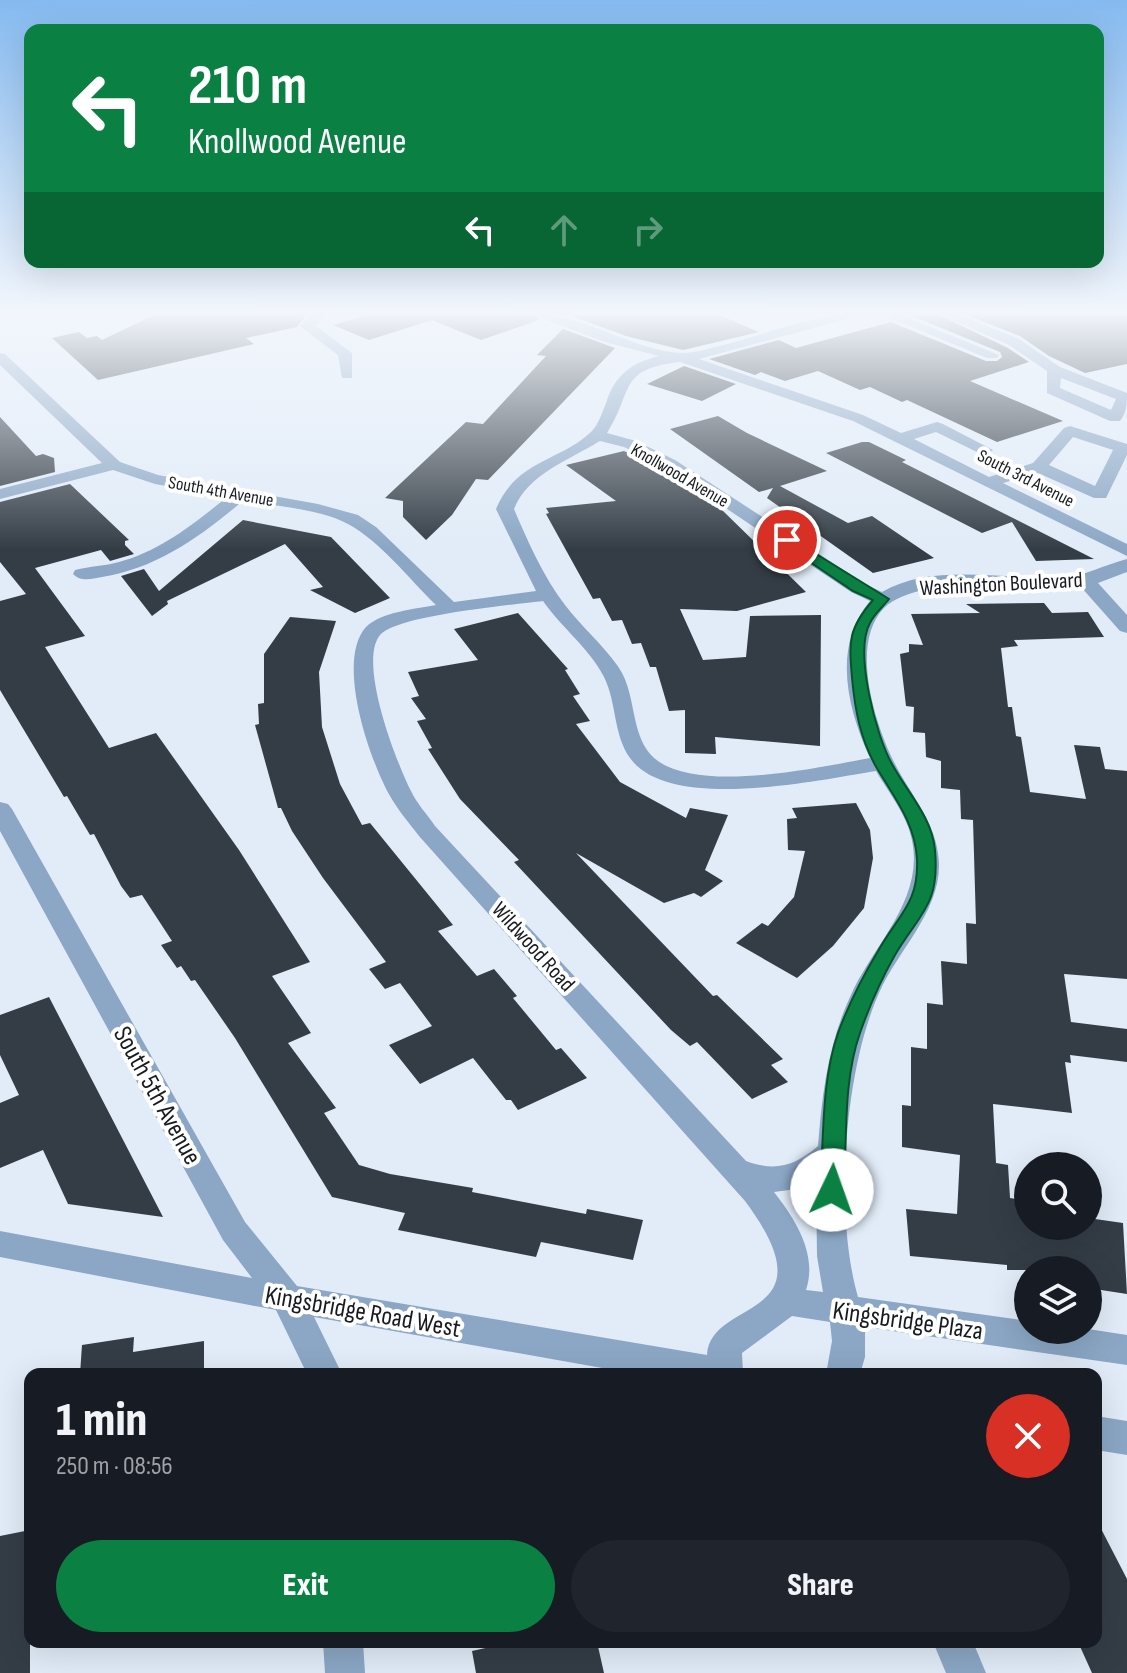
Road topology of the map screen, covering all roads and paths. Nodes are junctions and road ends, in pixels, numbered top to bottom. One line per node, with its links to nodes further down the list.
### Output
1 (38, 393): 9 (street, South 4th Avenue)
2 (617, 393): 6 (street)
3 (787, 393): 7 (street, South 3rd Avenue)
4 (1059, 393): 5 (street)
5 (1115, 393)
6 (597, 435): 18 (street); 19 (street, Knollwood Avenue)
7 (902, 438): 8 (street); 11 (street, South 3rd Avenue)
8 (985, 450)
9 (114, 465): 12 (street); 13 (street, South 4th Avenue)
10 (1039, 467): 10 (street); 11 (street)
11 (989, 482): 14 (street, South 3rd Avenue)
12 (0, 494)
13 (240, 495): 16 (street); 20 (street, South 4th Avenue)
14 (1127, 551)
15 (1127, 565): 17 (street, Washington Boulevard)
16 (82, 574)
17 (1086, 581): 19 (street, Washington Boulevard); 21 (street)
18 (548, 595): 20 (street, Wildwood Road); 22 (street)
19 (882, 599): 22 (street)
20 (451, 609): 25 (street, Wildwood Road)
21 (1127, 627)
22 (883, 763): 24 (street)
23 (0, 809): 27 (street, South 5th Avenue)
24 (834, 1150): 25 (street); 29 (street)
25 (735, 1169): 28 (street, Wildwood Road)
26 (0, 1244): 27 (street, Kingsbridge Road West)
27 (285, 1295): 31 (street, South 5th Avenue); 32 (street, Kingsbridge Road West)
28 (784, 1301): 29 (street, Kingsbridge Plaza); 33 (street)
29 (848, 1312): 30 (street, Kingsbridge Plaza); 34 (street)
30 (1127, 1350)
31 (322, 1368)
32 (690, 1368)
33 (725, 1368)
34 (845, 1368)
35 (1102, 1434): 36 (street)
36 (1127, 1438)
37 (343, 1648): 39 (street)
38 (956, 1648): 40 (street)
39 (345, 1673)
40 (966, 1673)

